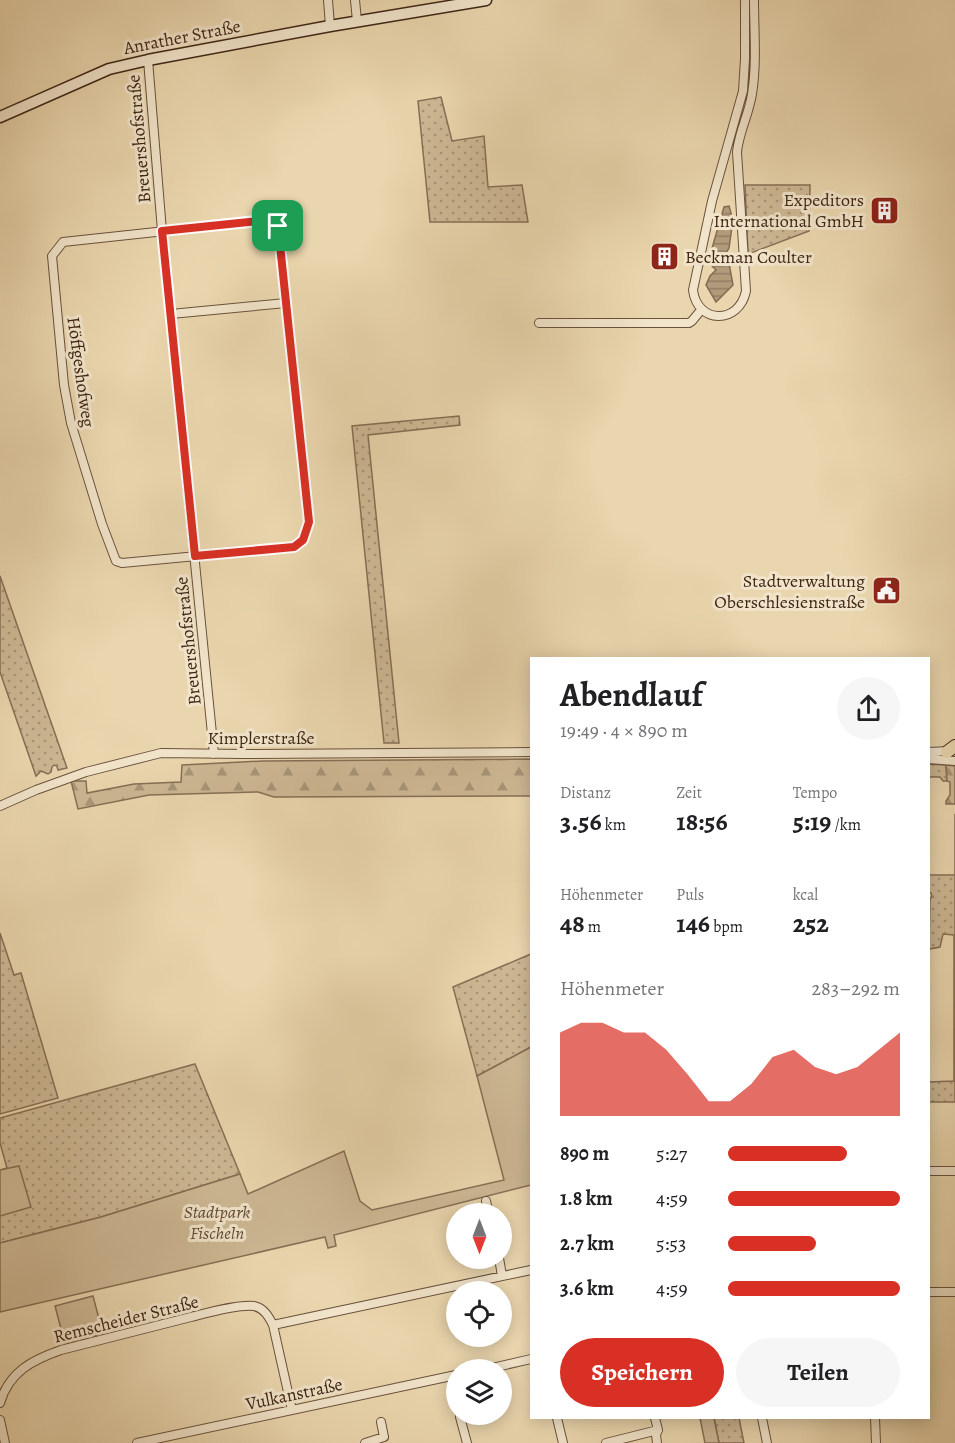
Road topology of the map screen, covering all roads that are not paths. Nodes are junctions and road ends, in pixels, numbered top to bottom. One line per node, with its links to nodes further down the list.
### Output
1 (328, 0): 7 (street)
2 (355, 0): 6 (street)
3 (486, 0): 6 (main road, Anrather Straße)
4 (745, 0): 9 (street)
5 (754, 0): 9 (street)
6 (357, 21): 7 (main road, Anrather Straße)
7 (330, 26): 8 (main road, Anrather Straße)
8 (148, 60): 10 (main road, Anrather Straße); 11 (street, Breuershofstraße)
9 (749, 80): 13 (street); 13 (street)
10 (0, 117)
11 (162, 231): 12 (street); 14 (street, Breuershofstraße); 16 (street, Höffgeshofweg)
12 (286, 303): 14 (street); 16 (street)
13 (701, 310): 15 (street)
14 (171, 314): 16 (street, Breuershofstraße)
15 (539, 323)
16 (195, 556): 20 (street, Breuershofstraße)
17 (530, 752): 20 (street, Kimplerstraße)
18 (930, 752): 19 (street)
19 (953, 753): 21 (street)
20 (214, 754): 22 (street, Kimplerstraße)
21 (930, 759)
22 (0, 806)
23 (930, 1171): 24 (street)
24 (955, 1171)
25 (501, 1269): 27 (street)
26 (530, 1270): 27 (street)
27 (502, 1276): 30 (street)
28 (930, 1292): 29 (street)
29 (955, 1292)
30 (273, 1325): 34 (street, Remscheider Straße); 35 (street)
31 (530, 1359): 32 (street)
32 (512, 1363)
33 (446, 1377): 35 (street, Vulkanstraße)
34 (0, 1404)
35 (292, 1410): 45 (street, Vulkanstraße)
36 (557, 1419): 48 (street)
37 (655, 1419): 43 (street)
38 (762, 1419): 51 (street)
39 (875, 1419): 52 (street)
40 (0, 1420): 44 (street)
41 (381, 1422): 46 (street)
42 (462, 1425): 47 (street)
43 (658, 1430): 49 (street); 50 (street)
44 (5, 1443)
45 (137, 1443)
46 (365, 1443)
47 (467, 1443)
48 (563, 1443)
49 (606, 1443)
50 (657, 1443)
51 (766, 1443)
52 (876, 1443)

